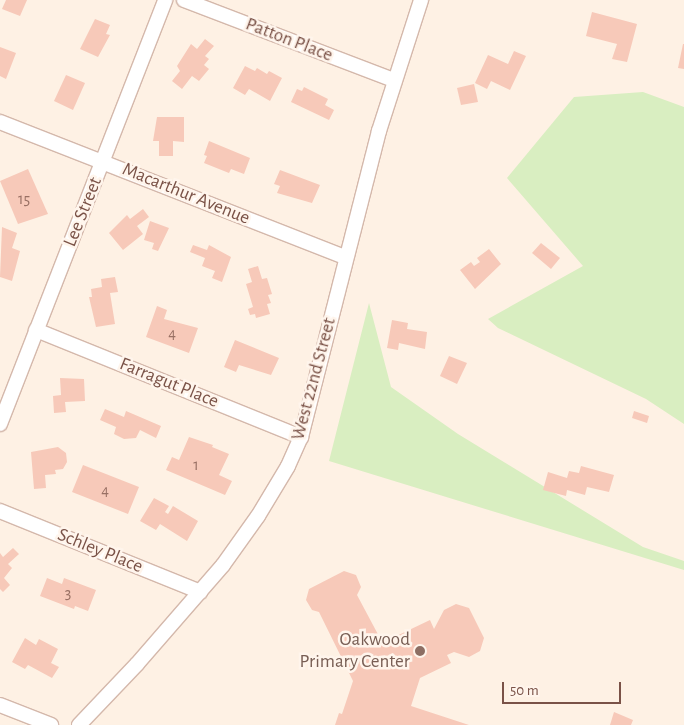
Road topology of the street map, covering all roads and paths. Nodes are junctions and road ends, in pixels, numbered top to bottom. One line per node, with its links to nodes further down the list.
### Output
1 (165, 0): 6 (street, Lee Street)
2 (184, 0): 4 (street, Patton Place)
3 (421, 0): 4 (street, West 22nd Street)
4 (394, 80): 7 (street, West 22nd Street)
5 (0, 122): 6 (street, Macarthur Avenue)
6 (103, 162): 7 (street, Macarthur Avenue); 8 (street, Lee Street)
7 (345, 257): 10 (street, West 22nd Street)
8 (36, 330): 9 (street, Lee Street); 10 (street, Farragut Place)
9 (0, 424)
10 (301, 437): 12 (street, West 22nd Street)
11 (0, 511): 12 (street, Schley Place)
12 (200, 592): 15 (street, West 22nd Street)
13 (0, 705): 14 (street)
14 (51, 725)
15 (79, 725)

